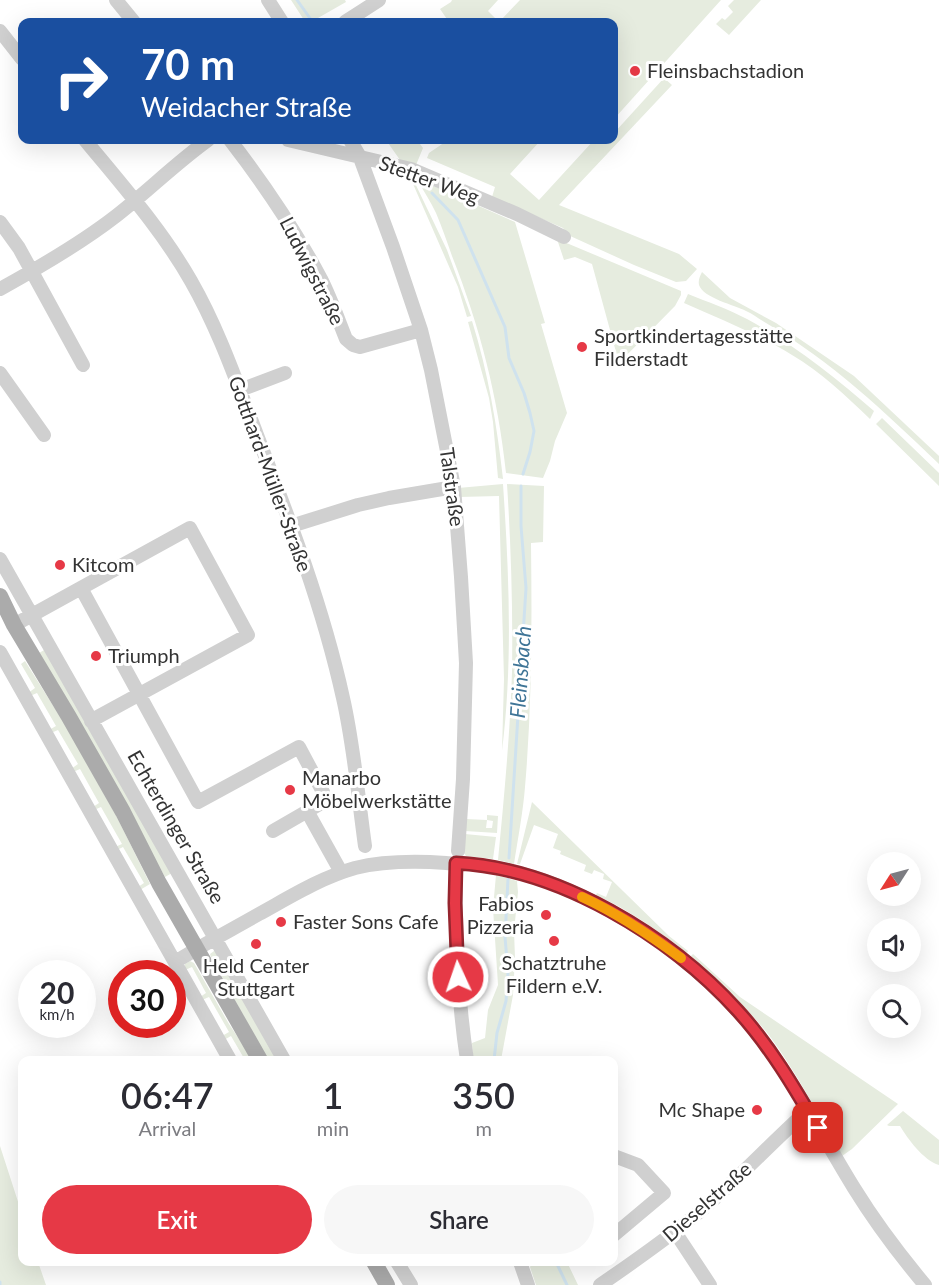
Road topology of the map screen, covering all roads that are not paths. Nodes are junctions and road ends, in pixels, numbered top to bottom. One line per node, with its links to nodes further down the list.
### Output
1 (116, 0): 4 (street)
2 (268, 0): 5 (street)
3 (379, 0): 6 (street)
4 (131, 18)
5 (279, 18)
6 (351, 18)
7 (0, 31): 8 (street)
8 (18, 54)
9 (89, 144): 15 (street, Gotthard-Müller-Straße)
10 (203, 144): 15 (street)
11 (233, 144): 20 (street, Ludwigstraße)
12 (307, 144): 14 (street, Stetter Weg)
13 (352, 144): 14 (street, Talstraße)
14 (359, 155): 17 (street, Stetter Weg); 20 (street, Talstraße)
15 (135, 201): 18 (street); 24 (street, Gotthard-Müller-Straße)
16 (0, 222): 18 (street)
17 (564, 237)
18 (32, 272): 19 (street); 21 (street)
19 (0, 289)
20 (421, 330): 26 (street, Talstraße)
21 (83, 365)
22 (0, 373): 25 (street)
23 (285, 373): 24 (street)
24 (240, 390): 27 (street, Gotthard-Müller-Straße)
25 (44, 435)
26 (454, 487): 27 (street); 39 (street, Talstraße)
27 (291, 526): 38 (street, Gotthard-Müller-Straße)
28 (0, 559): 31 (street, Echterdinger Straße)
29 (81, 588): 31 (street); 34 (street); 34 (street)
30 (0, 596): 32 (main road, Echterdinger Straße)
31 (32, 615): 32 (street); 35 (street, Echterdinger Straße)
32 (14, 625): 42 (main road, Echterdinger Straße)
33 (0, 652): 43 (street)
34 (139, 695): 35 (street); 36 (street)
35 (91, 721): 41 (street, Echterdinger Straße)
36 (308, 811): 37 (street); 40 (street)
37 (273, 831)
38 (365, 846)
39 (457, 857): 40 (street); 49 (street, Talstraße); 50 (street)
40 (341, 872): 41 (street)
41 (215, 938): 42 (street); 48 (street, Echterdinger Straße)
42 (196, 949): 44 (street); 47 (main road, Echterdinger Straße)
43 (174, 960)
44 (178, 960)
45 (186, 982): 46 (street)
46 (228, 1056)
47 (258, 1056)
48 (282, 1056)
49 (467, 1056)
50 (808, 1110): 53 (street, Dieselstraße); 62 (street)
51 (618, 1158): 52 (street)
52 (618, 1232)
53 (675, 1232): 60 (street, Dieselstraße); 61 (street)
54 (376, 1266): 57 (main road)
55 (399, 1266): 58 (street)
56 (521, 1266): 59 (street)
57 (387, 1285)
58 (411, 1285)
59 (528, 1285)
60 (600, 1285)
61 (710, 1285)
62 (925, 1285)

